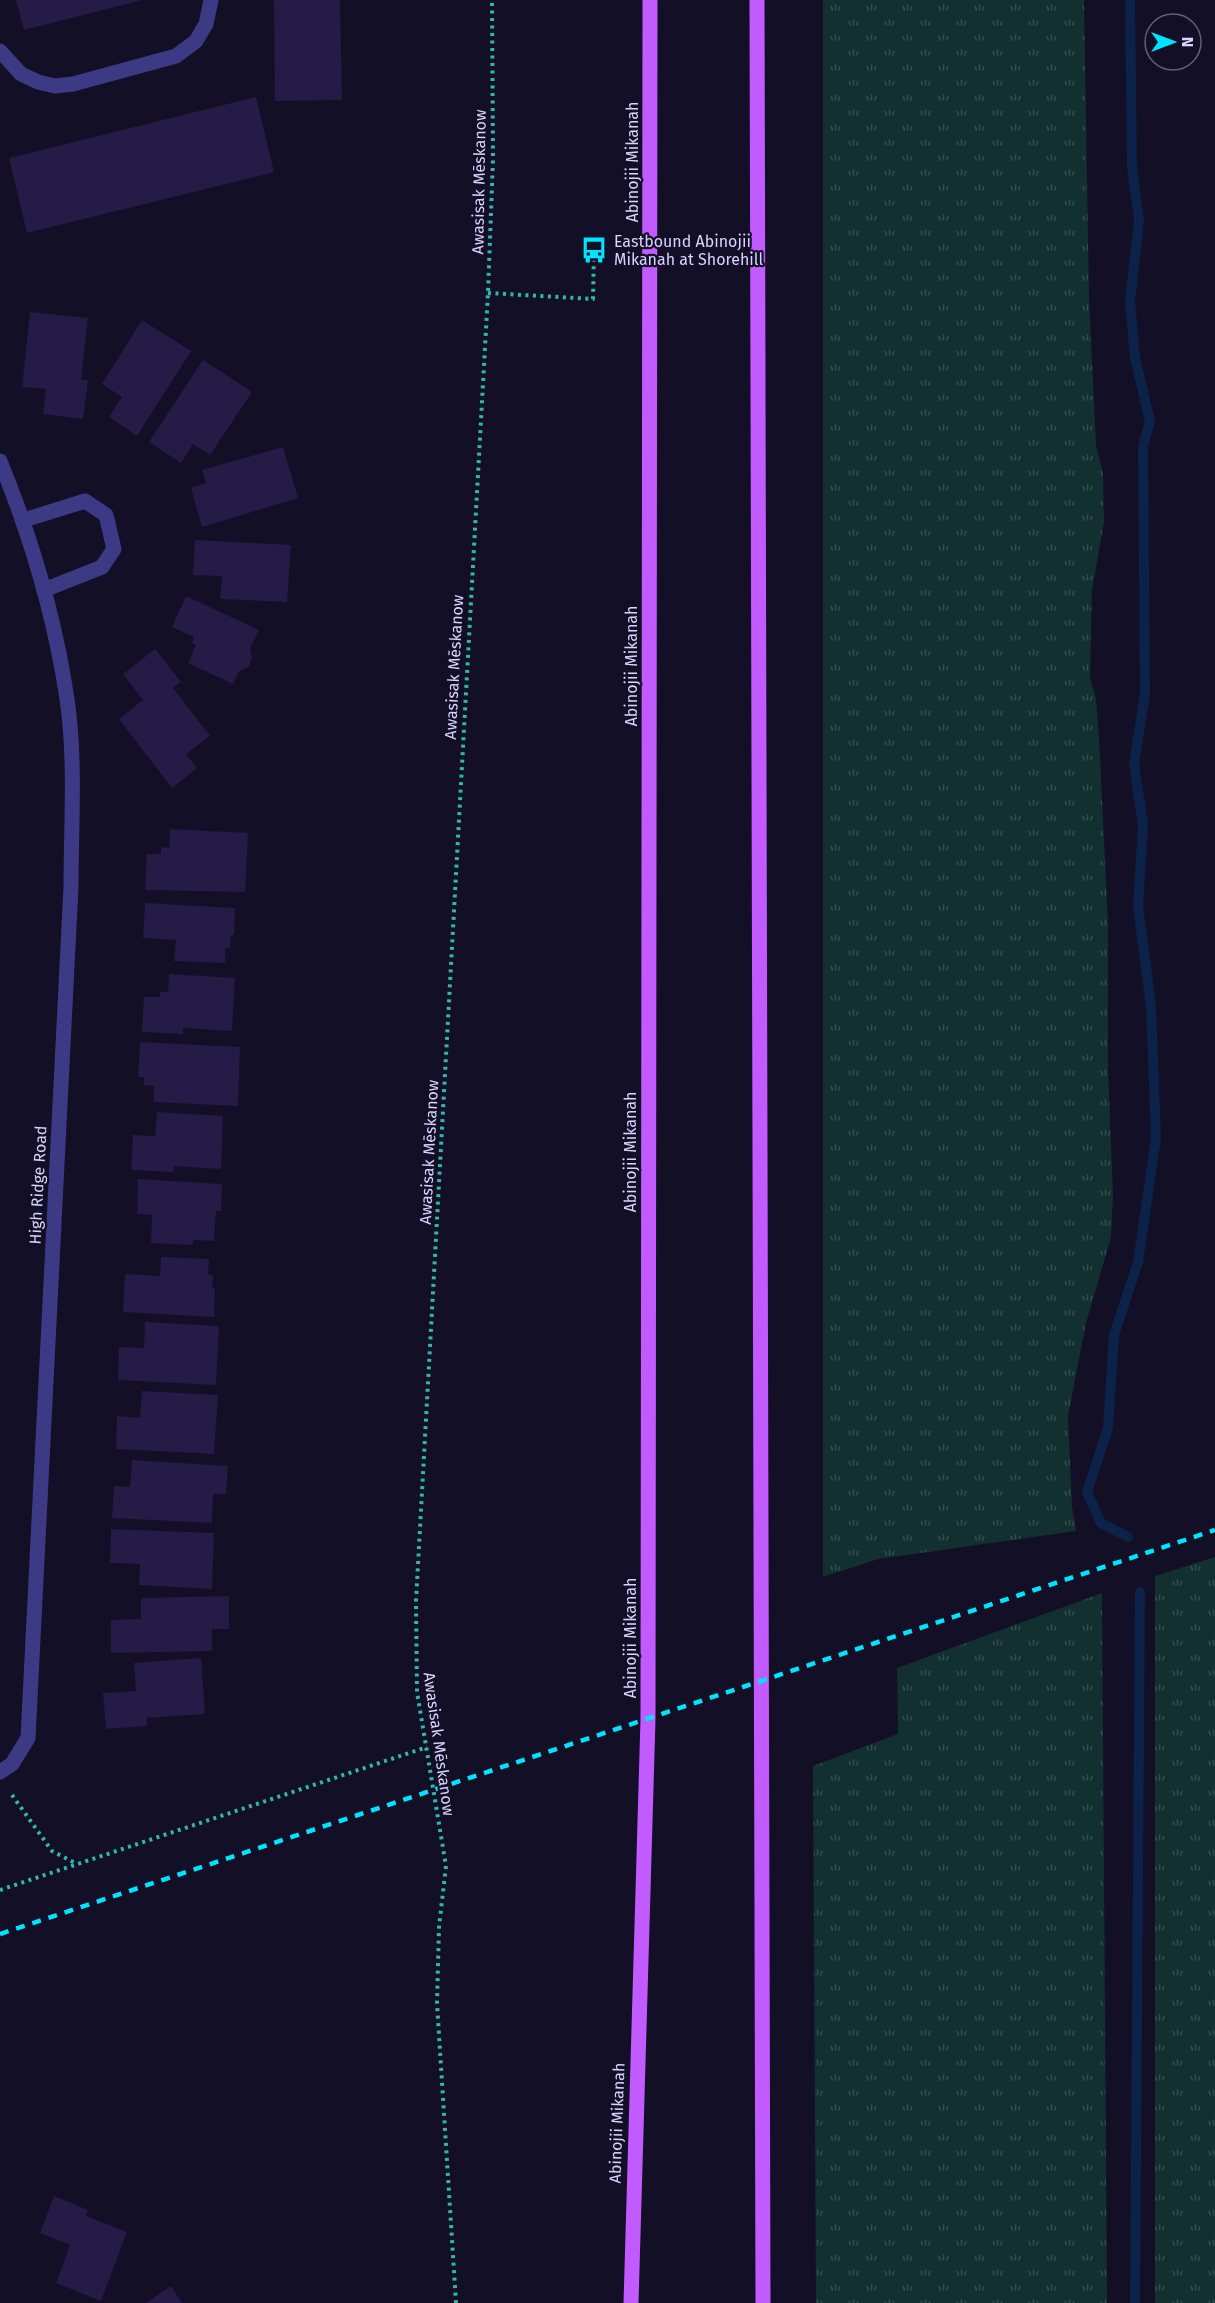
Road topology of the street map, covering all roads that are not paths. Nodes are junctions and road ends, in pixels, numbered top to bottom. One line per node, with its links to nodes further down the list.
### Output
1 (211, 0): 4 (street)
2 (650, 0): 9 (main road, Abinojii Mikanah)
3 (757, 0): 10 (main road)
4 (0, 51)
5 (0, 461): 6 (street, High Ridge Road)
6 (24, 520): 7 (street, High Ridge Road); 7 (street)
7 (44, 590): 8 (street, High Ridge Road)
8 (0, 1772)
9 (632, 2303)
10 (763, 2303)

